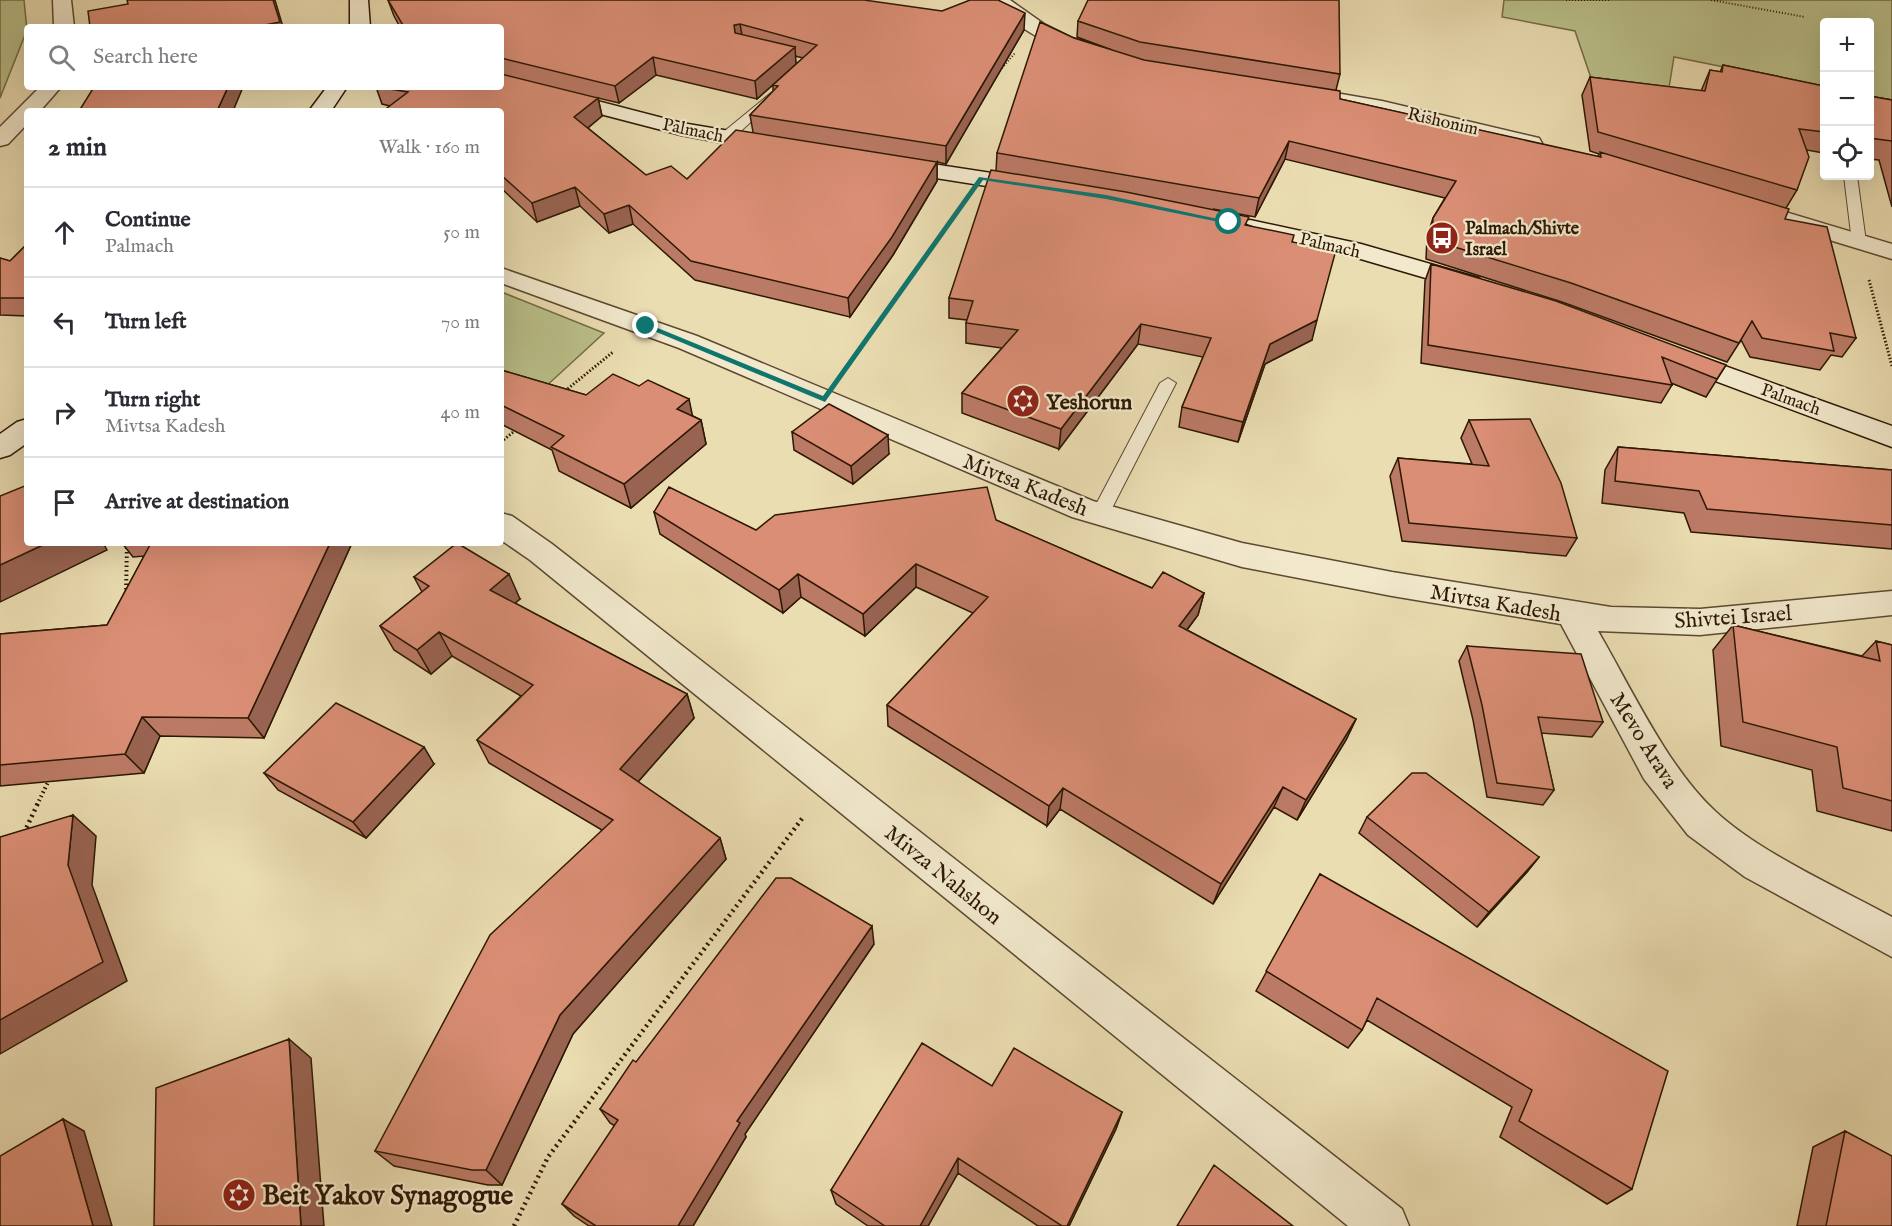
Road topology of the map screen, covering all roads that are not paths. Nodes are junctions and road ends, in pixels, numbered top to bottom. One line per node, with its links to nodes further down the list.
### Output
1 (62, 0): 4 (street)
2 (358, 0): 5 (street)
3 (998, 0): 6 (street)
4 (64, 24)
5 (360, 24)
6 (1095, 55)
7 (504, 83): 15 (street, Palmach)
8 (785, 84): 15 (lane)
9 (48, 90): 12 (street)
10 (335, 90): 13 (street)
11 (1301, 94): 17 (street, Rishonim)
12 (31, 108)
13 (322, 108)
14 (24, 115): 16 (street)
15 (726, 137): 18 (street, Palmach)
16 (0, 139)
17 (1549, 148)
18 (797, 150)
19 (867, 161): 21 (street)
20 (1851, 180): 24 (lane)
21 (1049, 189)
22 (1726, 201): 24 (street)
23 (1229, 222): 27 (street, Palmach)
24 (1859, 242): 25 (street)
25 (1892, 252)
26 (504, 276): 33 (street, Mivtsa Kadesh)
27 (1492, 291)
28 (1660, 351): 31 (street, Palmach)
29 (1168, 383): 33 (lane)
30 (24, 431): 32 (street)
31 (1892, 437)
32 (0, 448)
33 (1100, 514): 36 (street, Mivtsa Kadesh)
34 (504, 526): 38 (street, Mivza Nahshon)
35 (1892, 603): 36 (street, Shivtei Israel)
36 (1573, 616): 37 (street, Mevo Arava)
37 (1892, 938)
38 (1385, 1226)

